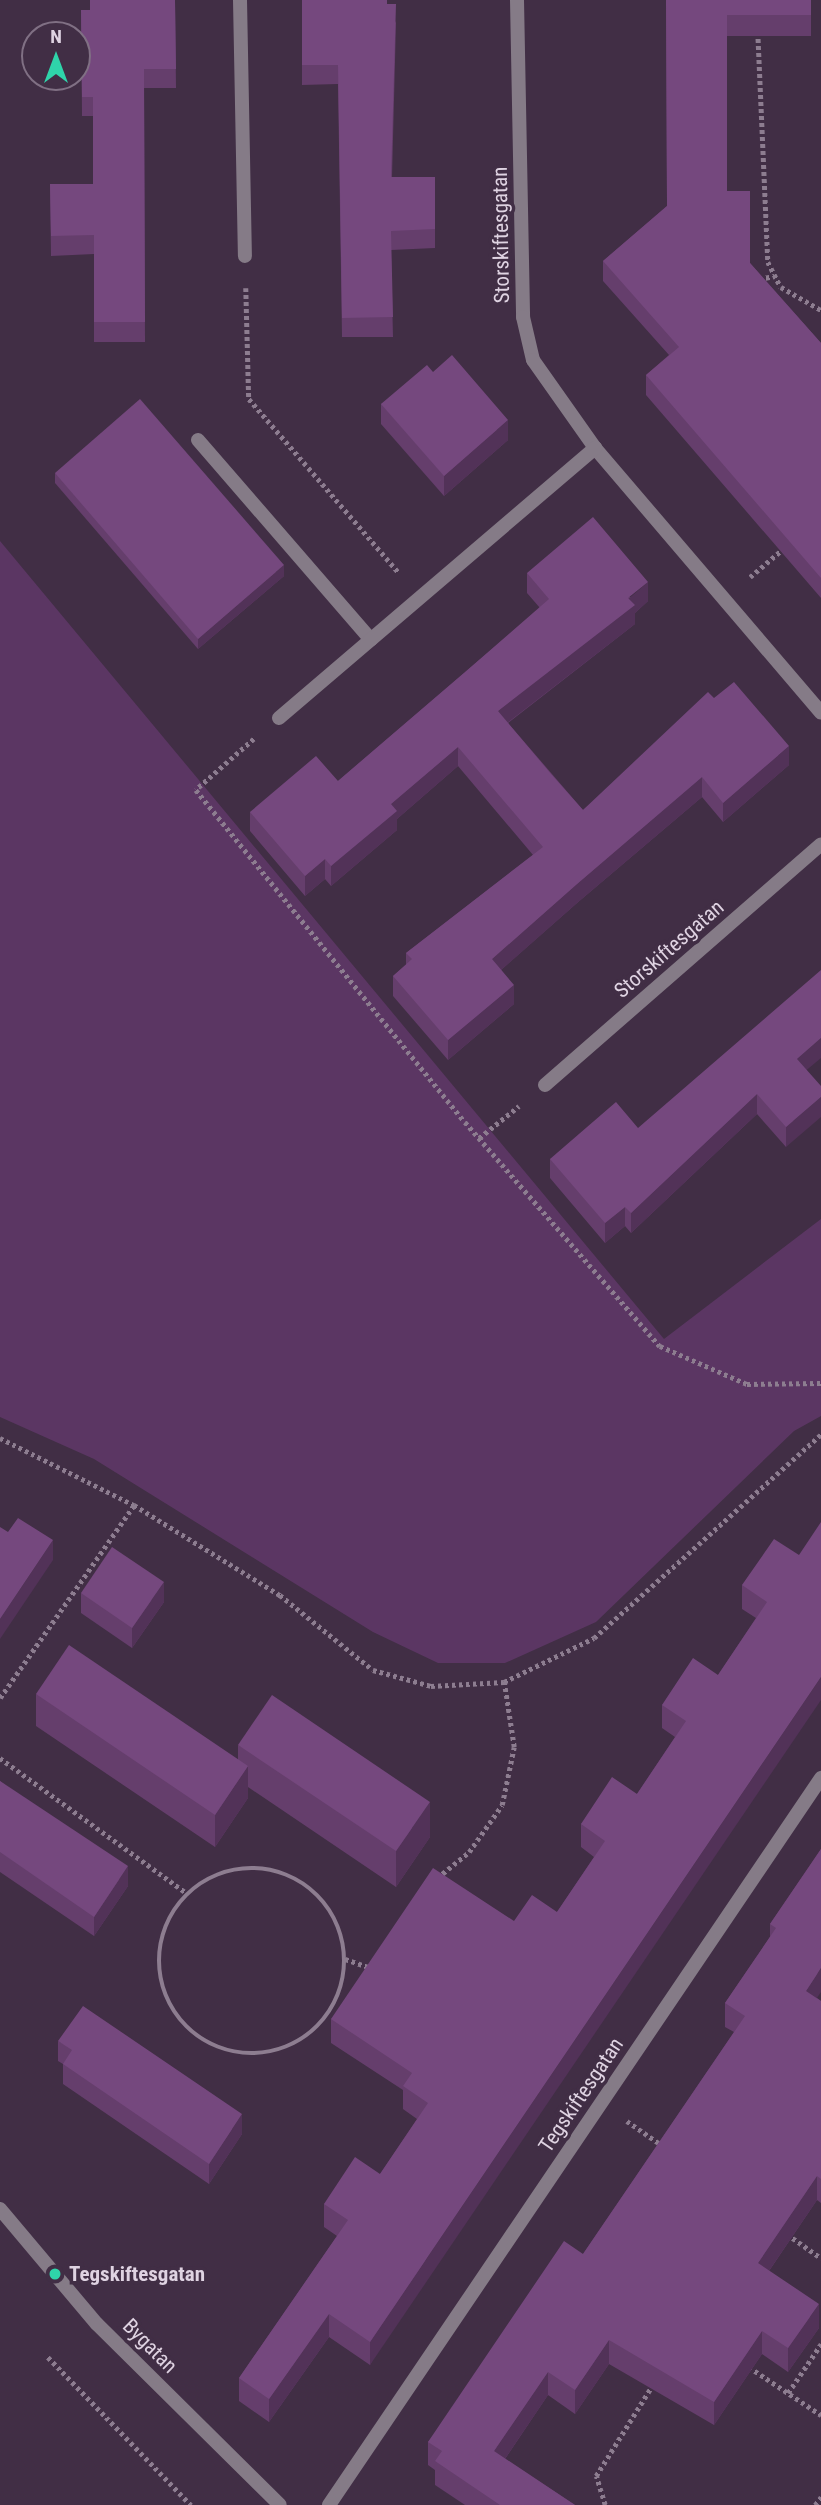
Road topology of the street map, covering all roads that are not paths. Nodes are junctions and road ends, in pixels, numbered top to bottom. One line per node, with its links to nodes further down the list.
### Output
1 (240, 0): 3 (street)
2 (517, 0): 5 (street, Storskiftesgatan)
3 (245, 256)
4 (198, 440): 6 (street)
5 (595, 448): 6 (street); 7 (street, Storskiftesgatan)
6 (371, 640): 8 (street)
7 (821, 713)
8 (279, 718)
9 (821, 844): 10 (street, Storskiftesgatan)
10 (545, 1085)
11 (821, 1779): 14 (street, Tegskiftesgatan)
12 (0, 2209): 13 (street, Bygatan)
13 (280, 2505)
14 (329, 2505)

